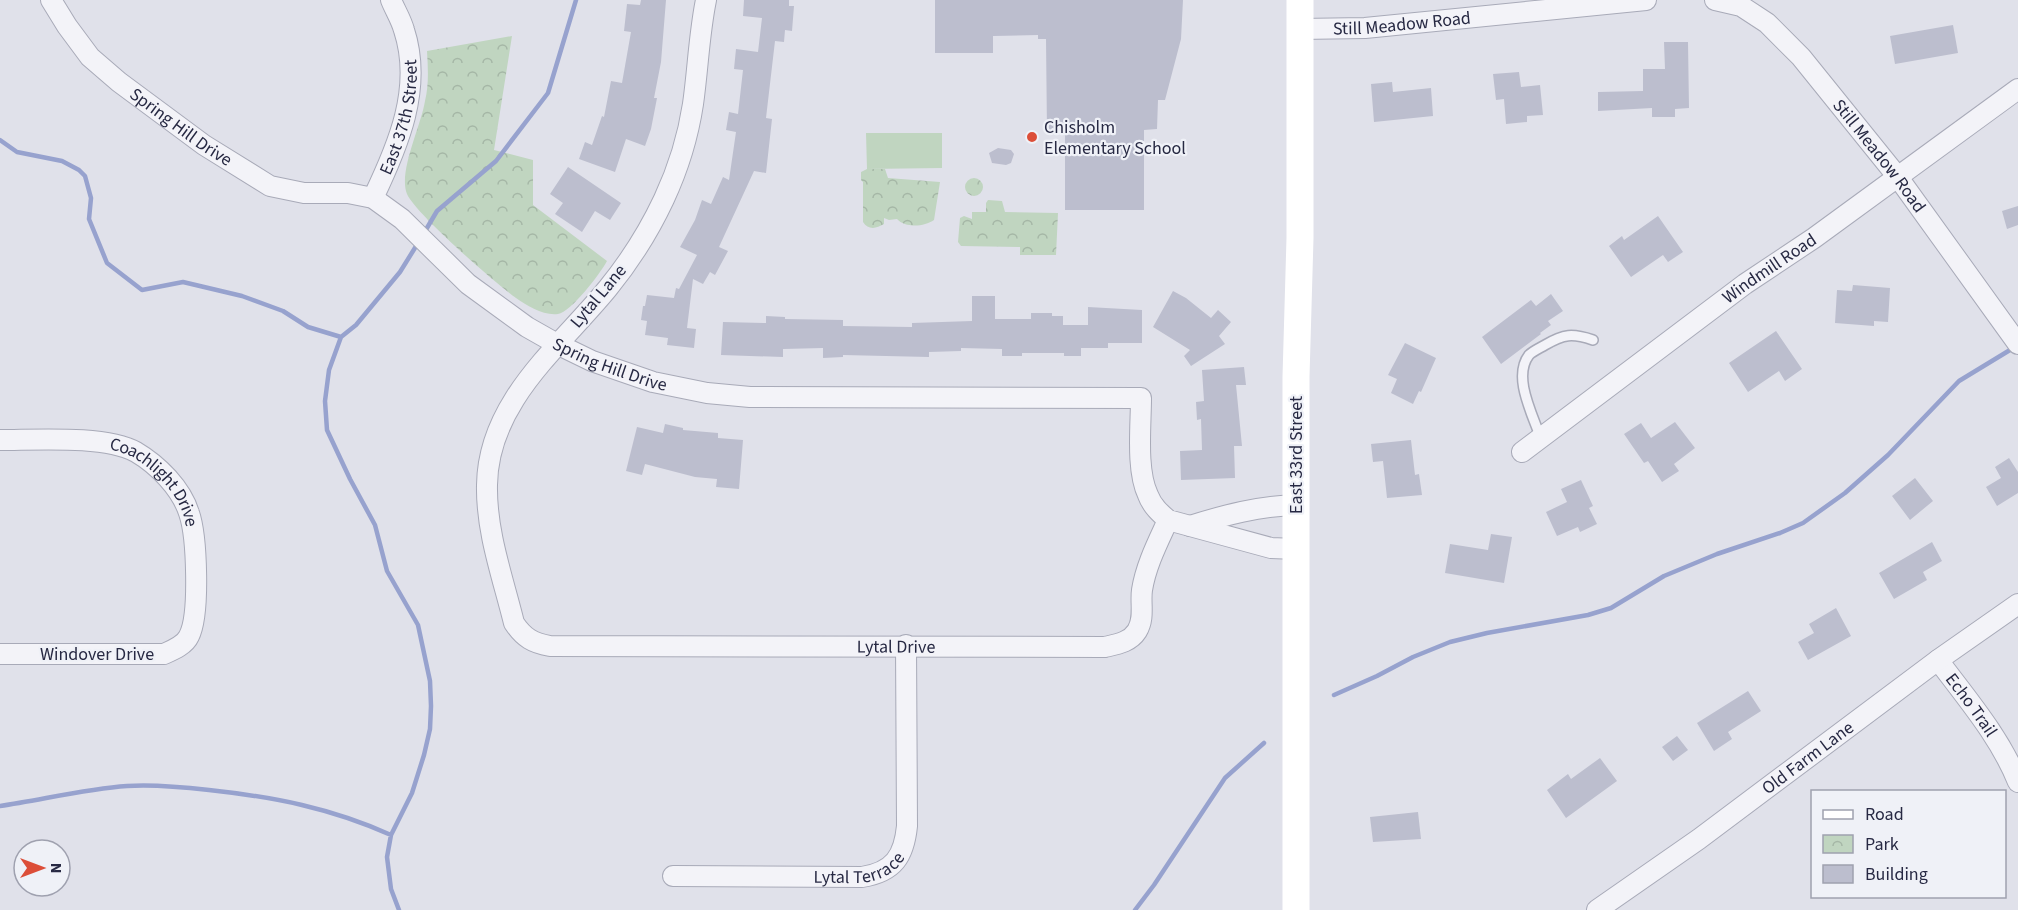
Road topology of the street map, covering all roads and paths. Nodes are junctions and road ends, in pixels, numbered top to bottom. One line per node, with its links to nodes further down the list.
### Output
1 (51, 0): 10 (street, Spring Hill Drive)
2 (391, 0): 10 (street, East 37th Street)
3 (706, 0): 12 (street, Lytal Lane)
4 (1300, 0): 7 (street, East 33rd Street)
5 (1646, 0): 7 (street, Still Meadow Road)
6 (1715, 0): 9 (street, Still Meadow Road)
7 (1300, 30): 17 (street, East 33rd Street)
8 (2018, 89): 9 (street, Windmill Road)
9 (1897, 176): 13 (street, Still Meadow Road); 14 (street, Windmill Road)
10 (373, 198): 12 (street, Spring Hill Drive)
11 (1593, 340): 14 (lane)
12 (557, 344): 18 (street, Spring Hill Drive); 23 (street, Lytal Lane)
13 (2018, 344)
14 (1541, 439): 16 (street, Windmill Road)
15 (0, 440): 22 (street, Coachlight Drive)
16 (1522, 452)
17 (1296, 505): 19 (street); 20 (street, East 33rd Street)
18 (1168, 520): 19 (street); 24 (street, Lytal Drive)
19 (1190, 526): 20 (street)
20 (1296, 549): 29 (street, East 33rd Street)
21 (2018, 604): 26 (street, Old Farm Lane)
22 (189, 637): 25 (street, Windover Drive)
23 (535, 643): 24 (street, Lytal Drive)
24 (906, 645): 28 (street, Lytal Terrace)
25 (0, 654)
26 (1938, 660): 27 (street, Echo Trail); 30 (street, Old Farm Lane)
27 (2018, 782)
28 (673, 876)
29 (1296, 910)
30 (1597, 910)

